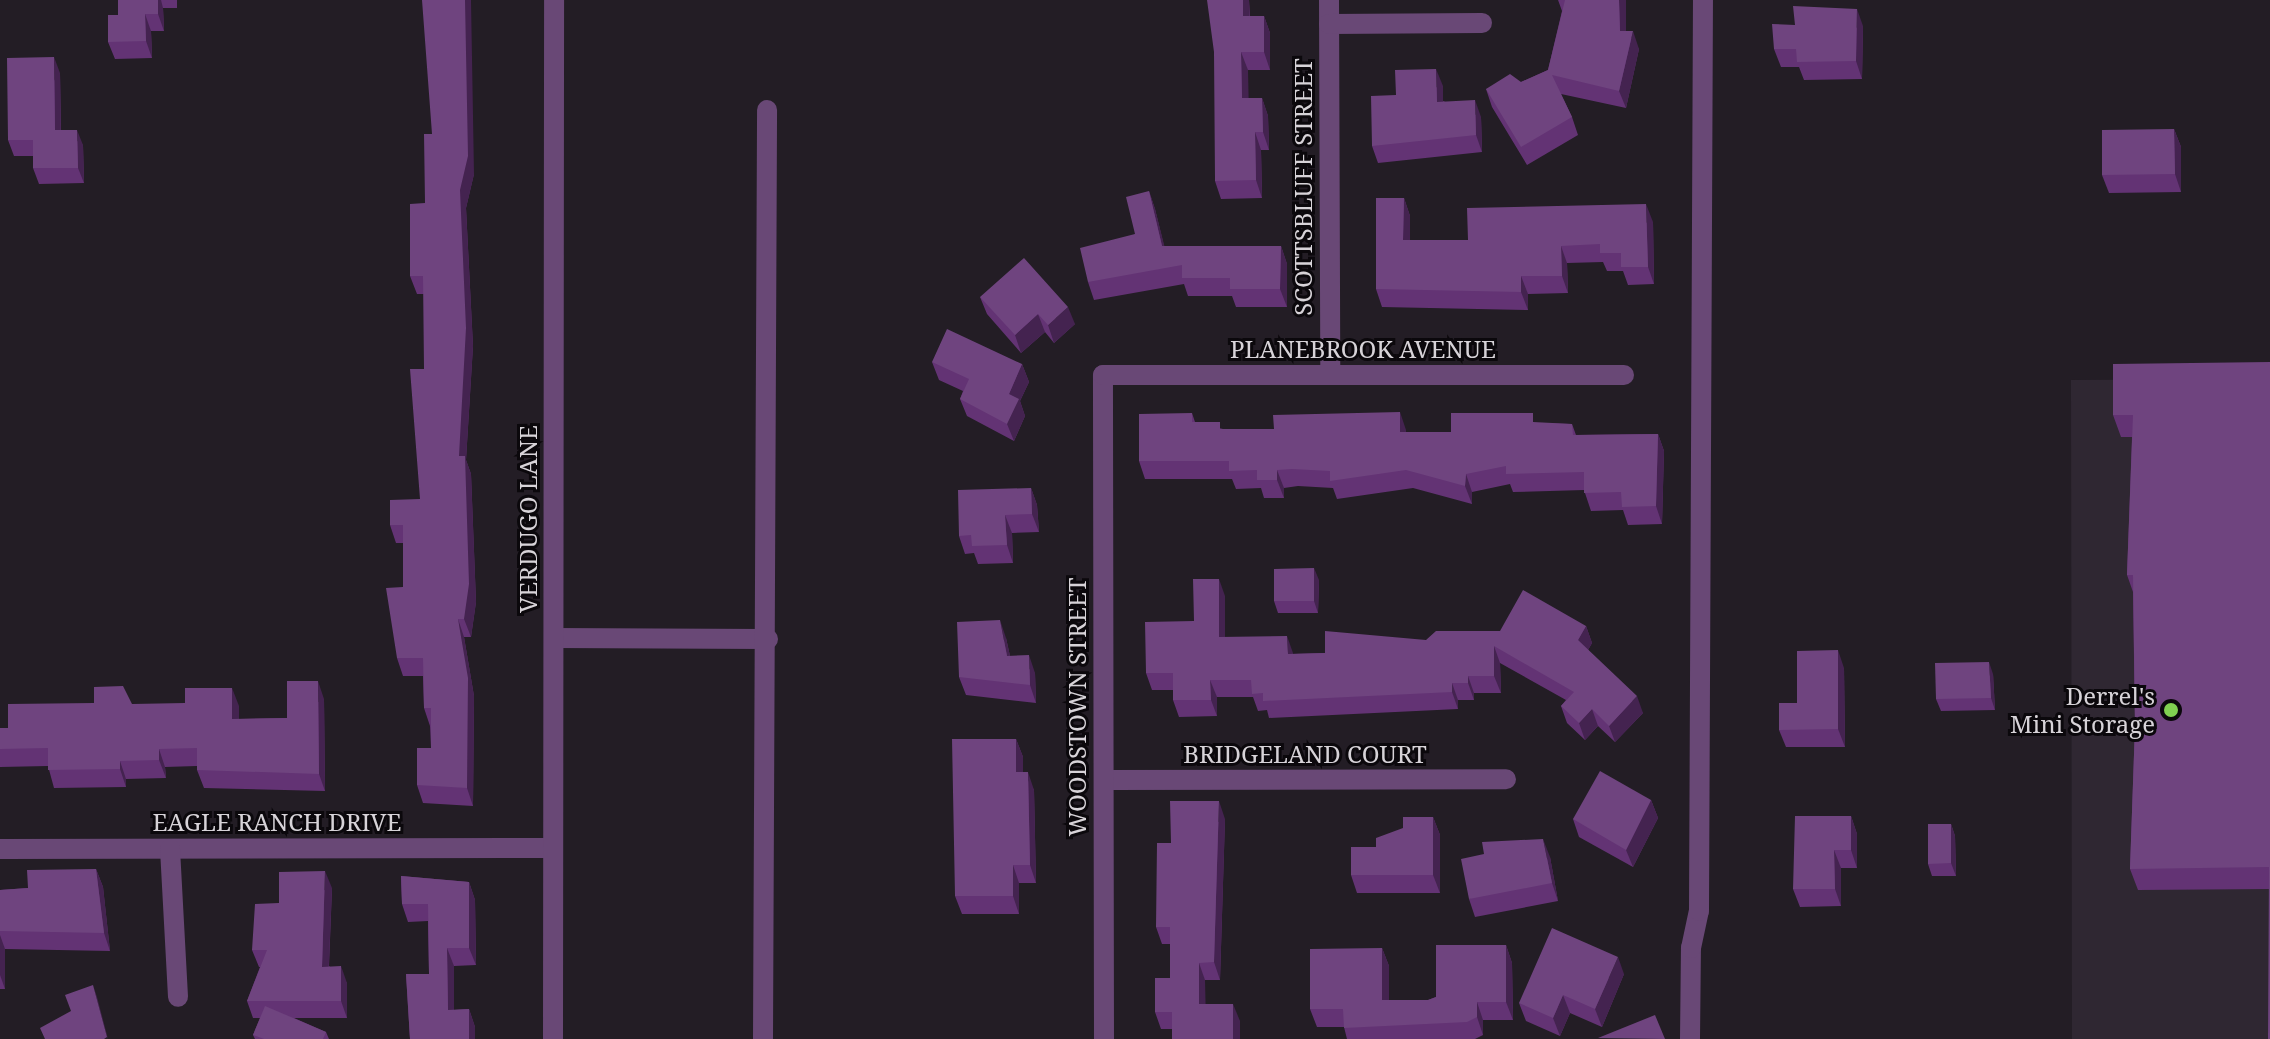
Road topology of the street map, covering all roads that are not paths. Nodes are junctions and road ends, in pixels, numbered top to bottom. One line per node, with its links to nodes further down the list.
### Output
1 (554, 0): 10 (street, VERDUGO LANE)
2 (1329, 0): 5 (street, SCOTTSBLUFF STREET)
3 (1703, 0): 21 (street)
4 (1482, 23): 5 (street)
5 (1329, 24): 7 (street, SCOTTSBLUFF STREET)
6 (767, 110): 11 (street)
7 (1330, 374): 8 (street, PLANEBROOK AVENUE); 9 (street, PLANEBROOK AVENUE)
8 (1103, 375): 13 (street, WOODSTOWN STREET)
9 (1624, 375)
10 (554, 638): 11 (street); 14 (street, VERDUGO LANE)
11 (768, 639): 19 (street)
12 (1506, 779): 13 (street, BRIDGELAND COURT)
13 (1104, 780): 20 (street, WOODSTOWN STREET)
14 (553, 848): 16 (street, EAGLE RANCH DRIVE); 18 (street, VERDUGO LANE)
15 (0, 849): 16 (street, EAGLE RANCH DRIVE)
16 (170, 849): 17 (street)
17 (178, 997)
18 (553, 1039)
19 (763, 1039)
20 (1104, 1039)
21 (1690, 1039)

